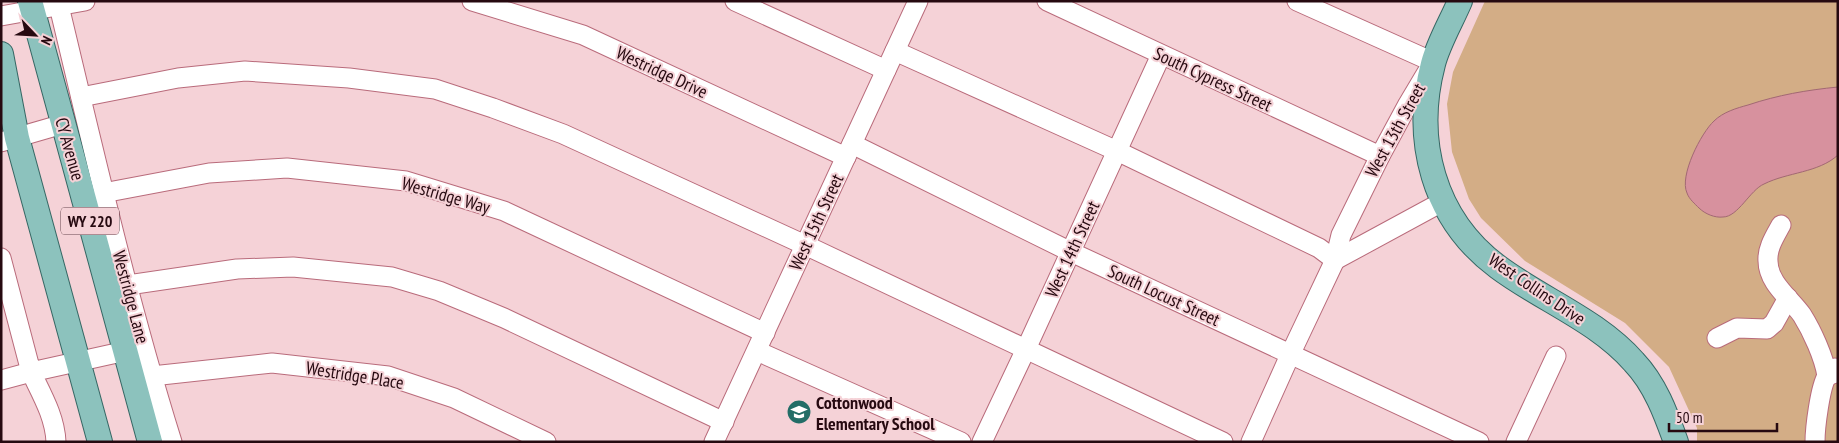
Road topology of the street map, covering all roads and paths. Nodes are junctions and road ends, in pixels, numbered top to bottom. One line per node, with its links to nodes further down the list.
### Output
1 (85, 1): 9 (street)
2 (472, 1): 19 (street, Westridge Drive)
3 (735, 1): 15 (street)
4 (918, 1): 11 (street, West 15th Street)
5 (1047, 1): 13 (street, South Cypress Street)
6 (1297, 1): 14 (street)
7 (1460, 1): 14 (main road, West 13th Street)
8 (31, 6): 9 (street); 10 (street); 17 (main road, CY Avenue / WY 220)
9 (59, 6): 16 (street, Westridge Lane)
10 (1, 16)
11 (895, 51): 15 (street, West 15th Street); 20 (street)
12 (1, 54): 18 (main road, WY 220)
13 (1161, 55): 20 (street, West 14th Street); 21 (street, South Cypress Street)
14 (1433, 62): 21 (street, West 13th Street); 23 (main road, West Collins Drive)
15 (886, 70): 19 (street, West 15th Street)
16 (81, 97): 22 (street, Westridge Lane); 25 (street)
17 (63, 124): 18 (street); 34 (main road, CY Avenue / WY 220)
18 (9, 140): 38 (main road, WY 220)
19 (849, 150): 25 (street, West 15th Street); 26 (street, South Locust Street)
20 (1118, 151): 26 (street, West 14th Street); 28 (street)
21 (1380, 156): 28 (street, West 13th Street)
22 (103, 193): 29 (street, Westridge Lane); 31 (street, Westridge Way)
23 (1442, 202): 28 (street); 56 (main road, West Collins Drive)
24 (1781, 225): 30 (street)
25 (805, 245): 31 (street, West 15th Street); 33 (street)
26 (1071, 252): 33 (street, West 14th Street); 36 (street, South Locust Street)
27 (1, 258): 40 (street)
28 (1335, 260): 36 (street, West 13th Street)
29 (128, 285): 41 (street, Westridge Lane); 43 (street)
30 (1788, 298): 32 (street); 39 (street)
31 (764, 333): 35 (street, West 15th Street)
32 (1717, 338)
33 (1026, 349): 51 (street, West 14th Street); 52 (street)
34 (126, 351): 38 (street); 46 (main road, CY Avenue / WY 220)
35 (756, 351): 43 (street, West 15th Street); 50 (street)
36 (1290, 355): 53 (street, West 13th Street); 54 (street, South Locust Street)
37 (1556, 356): 55 (street)
38 (79, 361): 40 (street); 45 (main road, WY 220)
39 (1834, 371): 57 (street)
40 (31, 372): 42 (street); 44 (street)
41 (152, 376): 47 (street, Westridge Lane); 48 (street, Westridge Place)
42 (1, 380)
43 (724, 422): 49 (street, West 15th Street)
44 (56, 442)
45 (100, 442)
46 (150, 442)
47 (172, 442)
48 (546, 442)
49 (714, 442)
50 (961, 442)
51 (982, 442)
52 (1223, 442)
53 (1250, 442)
54 (1479, 442)
55 (1516, 442)
56 (1676, 442)
57 (1815, 442)

